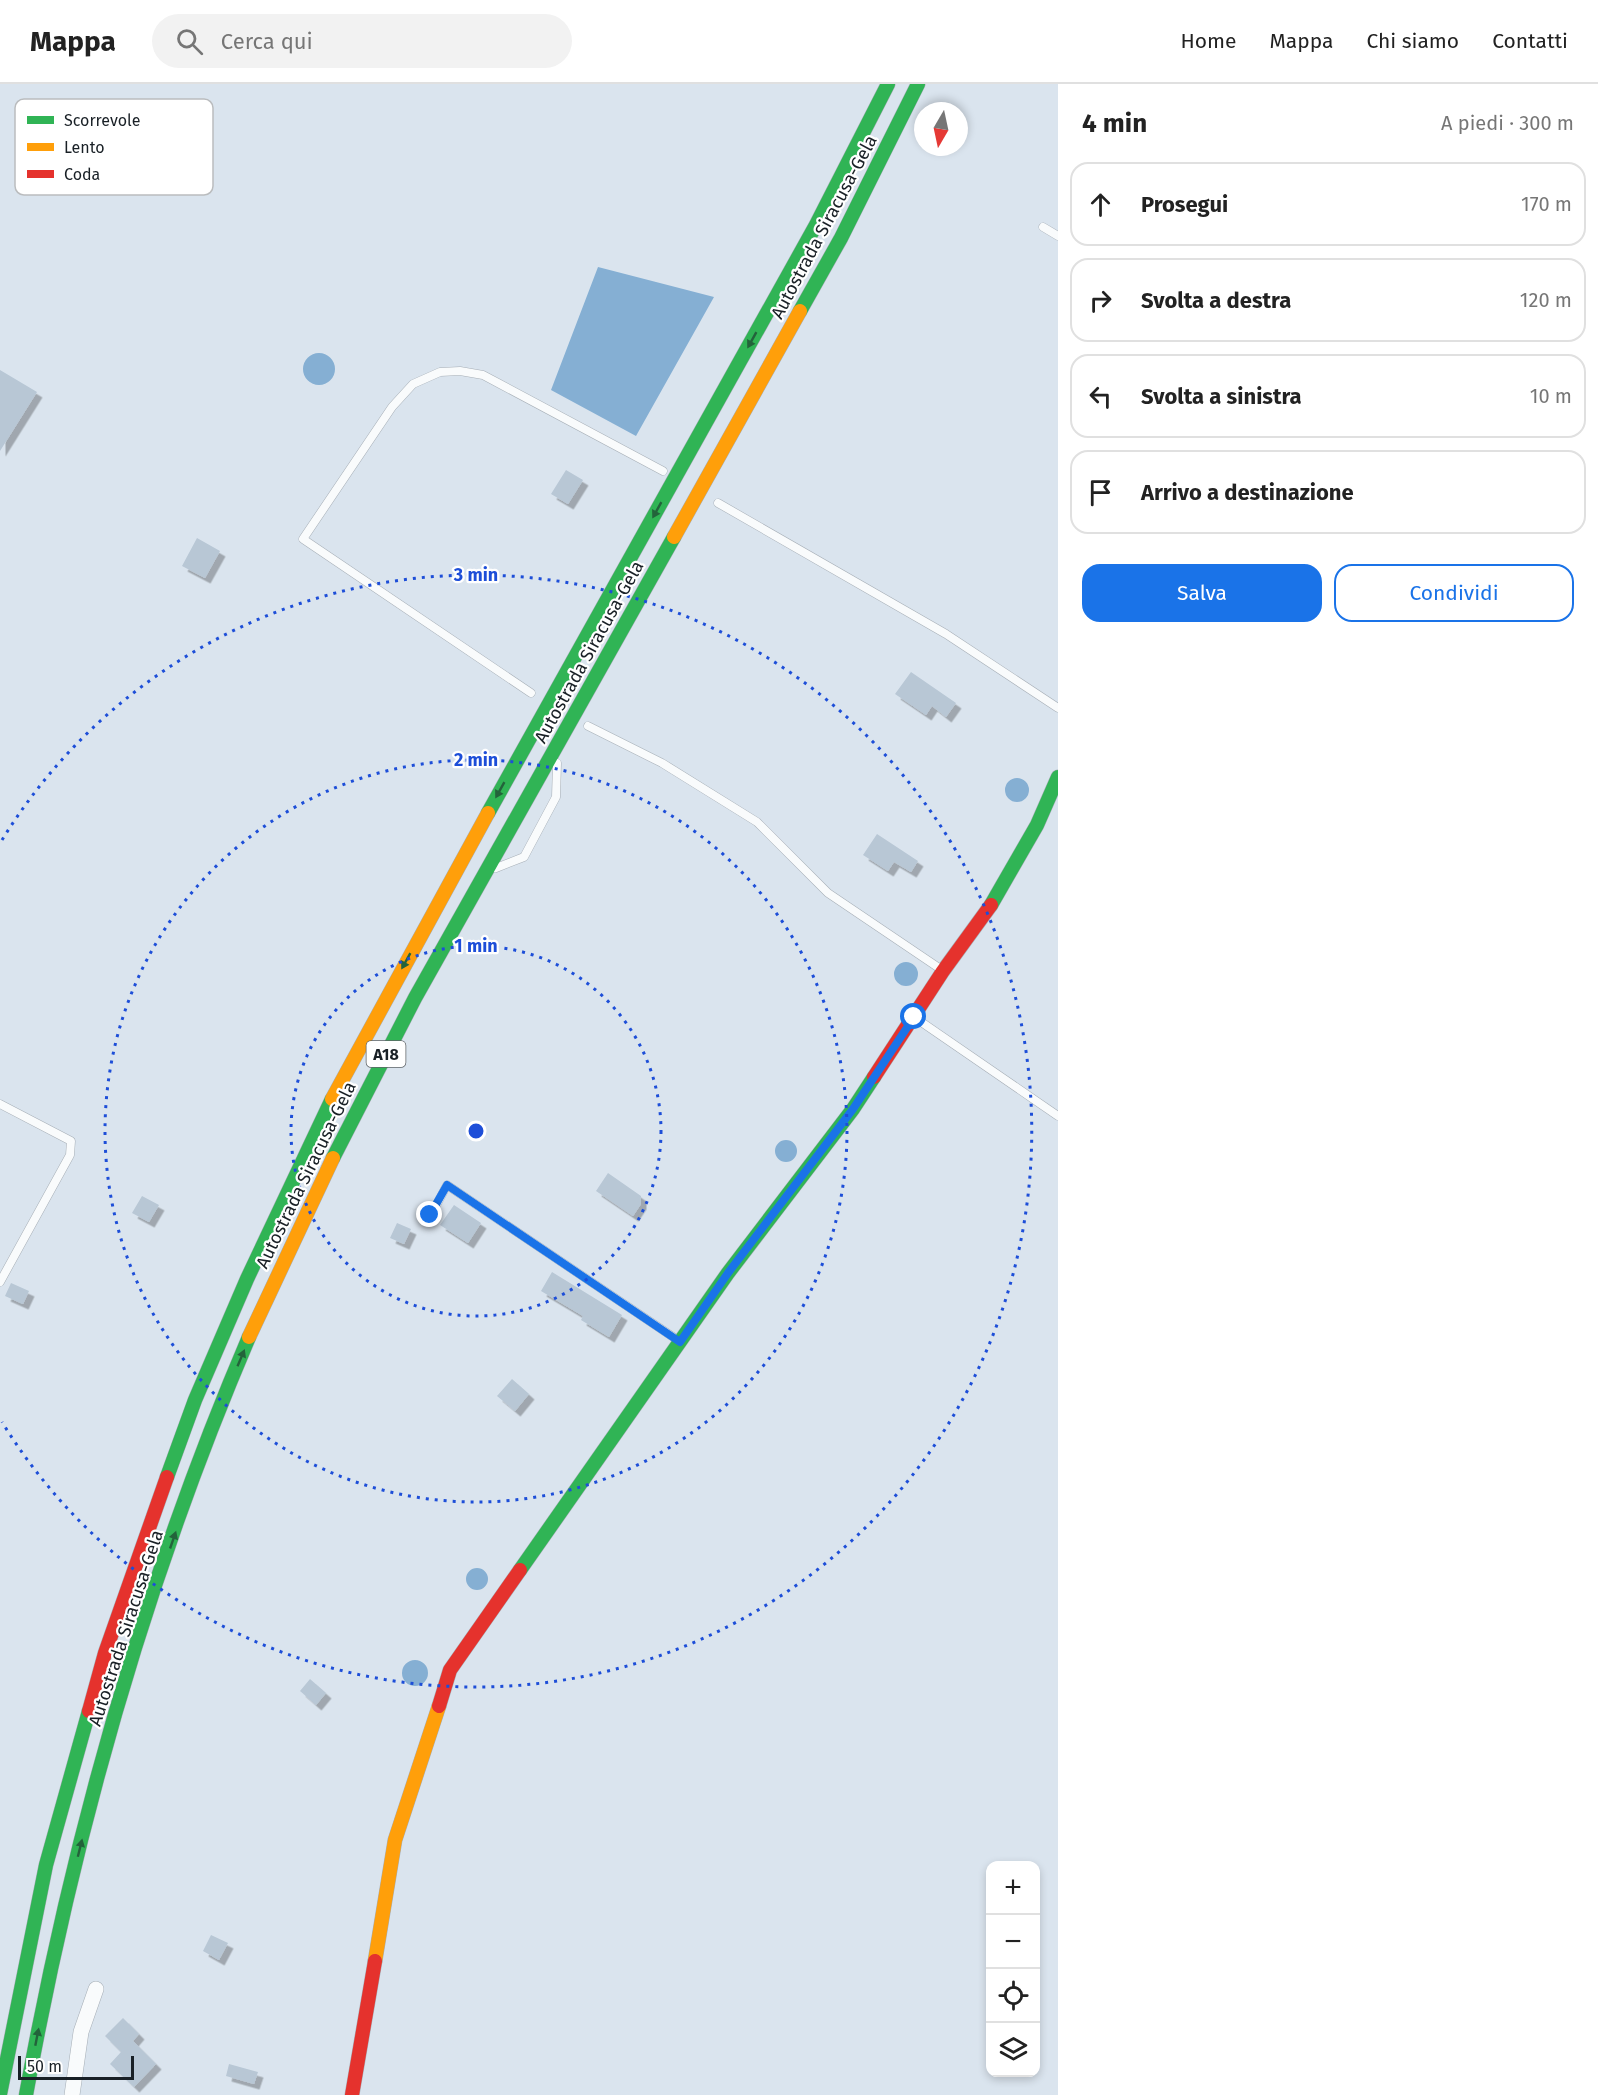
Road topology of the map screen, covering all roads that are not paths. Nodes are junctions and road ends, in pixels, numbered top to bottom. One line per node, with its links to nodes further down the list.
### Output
1 (888, 84): 21 (main road, Autostrada Siracusa-Gela / A18, one-way to 21)
2 (918, 84): 10 (main road, Autostrada Siracusa-Gela / A18)
3 (1043, 227): 4 (lane)
4 (1058, 236)
5 (663, 471): 7 (lane)
6 (718, 503): 8 (lane)
7 (531, 693)
8 (1058, 708)
9 (588, 726): 13 (lane)
10 (557, 745): 12 (main road, Autostrada Siracusa-Gela / A18); 12 (lane)
11 (1058, 777): 13 (main road)
12 (484, 873): 22 (main road, Autostrada Siracusa-Gela / A18, one-way to 12)
13 (943, 971): 14 (main road)
14 (914, 1017): 16 (lane); 19 (main road)
15 (0, 1104): 18 (lane)
16 (1058, 1116)
17 (430, 1215): 19 (lane)
18 (0, 1282)
19 (680, 1342): 24 (main road)
20 (96, 1989): 23 (street)
21 (0, 2094)
22 (26, 2095)
23 (72, 2095)
24 (352, 2095)

